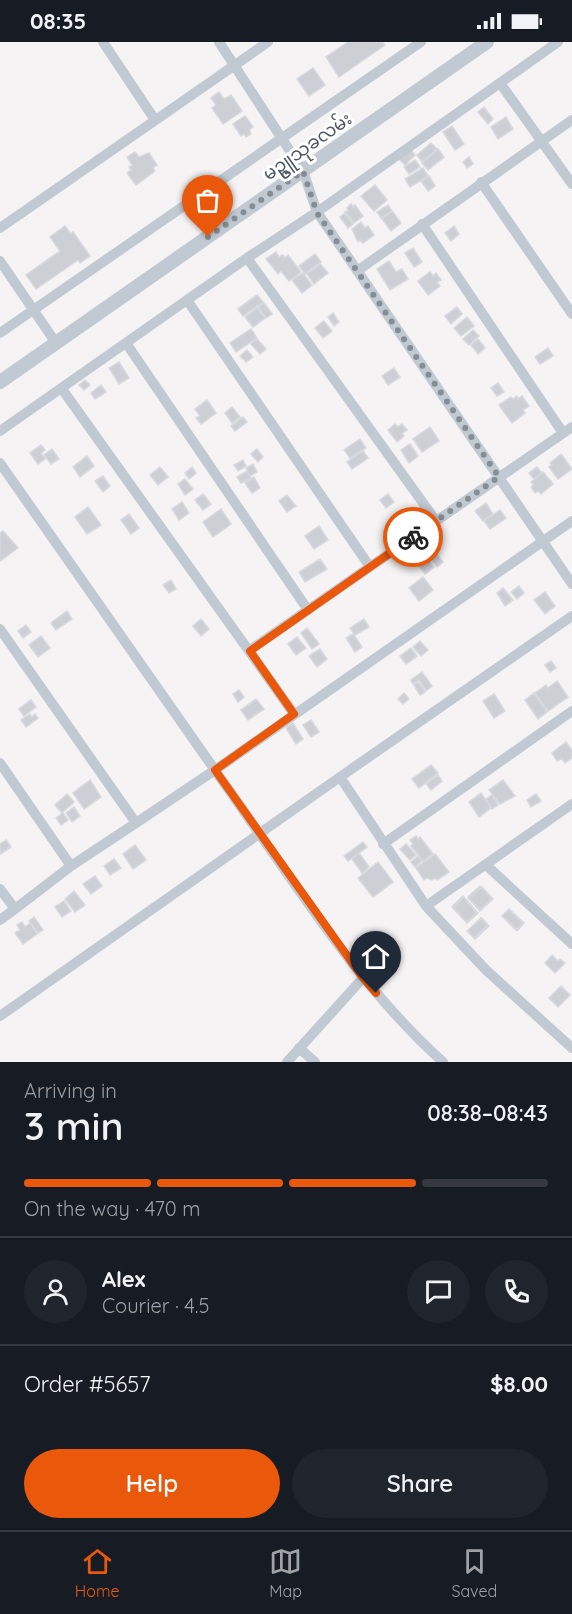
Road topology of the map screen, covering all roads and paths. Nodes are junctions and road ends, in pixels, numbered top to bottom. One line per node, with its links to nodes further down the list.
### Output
1 (103, 42): 9 (street)
2 (219, 42): 7 (street)
3 (268, 42): 7 (street)
4 (421, 42): 11 (street)
5 (487, 42): 13 (street, မဥ္ဇူသုခလမ်း)
6 (558, 42): 8 (street)
7 (235, 64): 9 (street); 11 (street)
8 (500, 84): 12 (street); 16 (street)
9 (155, 120): 18 (street)
10 (572, 120): 12 (street)
11 (282, 139): 13 (street); 23 (street)
12 (541, 141): 14 (street); 15 (street)
13 (303, 171): 16 (street); 26 (street, မဥ္ဇူသုခလမ်း)
14 (482, 182): 17 (street); 24 (street)
15 (572, 184)
16 (317, 213): 19 (street); 21 (street)
17 (422, 224): 21 (street); 30 (street)
18 (0, 228)
19 (247, 258): 22 (street); 34 (street)
20 (0, 261): 23 (street)
21 (357, 271): 33 (street)
22 (187, 300): 27 (street); 37 (street)
23 (32, 310): 25 (street); 26 (street)
24 (572, 314)
25 (0, 333)
26 (57, 343): 28 (street, မဥ္ဇူသုခလမ်း)
27 (126, 343): 29 (street); 39 (street)
28 (0, 382)
29 (62, 388): 31 (street); 42 (street)
30 (568, 430): 33 (street)
31 (0, 431)
32 (0, 462): 46 (street)
33 (499, 477): 34 (street); 36 (street)
34 (436, 521): 37 (street)
35 (572, 521): 36 (street)
36 (543, 542): 38 (street); 44 (street)
37 (370, 567): 39 (street)
38 (572, 584)
39 (308, 610): 42 (street)
40 (572, 616): 47 (street)
41 (0, 629): 49 (street)
42 (250, 651): 44 (street)
43 (572, 711): 51 (street)
44 (294, 714): 46 (street)
45 (0, 763): 53 (street)
46 (215, 770): 49 (street); 50 (street)
47 (339, 777): 50 (street); 51 (street)
48 (572, 804): 52 (street)
49 (136, 823): 53 (street)
50 (259, 833): 59 (street); 60 (street)
51 (383, 844): 55 (street)
52 (486, 865): 55 (street); 58 (street)
53 (71, 866): 56 (street)
54 (0, 889): 56 (street)
55 (426, 906): 62 (street)
56 (15, 909): 57 (street)
57 (0, 920)
58 (572, 944)
59 (363, 978): 61 (street); 65 (street)
60 (0, 1016)
61 (299, 1048): 63 (street); 64 (street)
62 (572, 1048)
63 (286, 1062)
64 (315, 1062)
65 (443, 1062)

